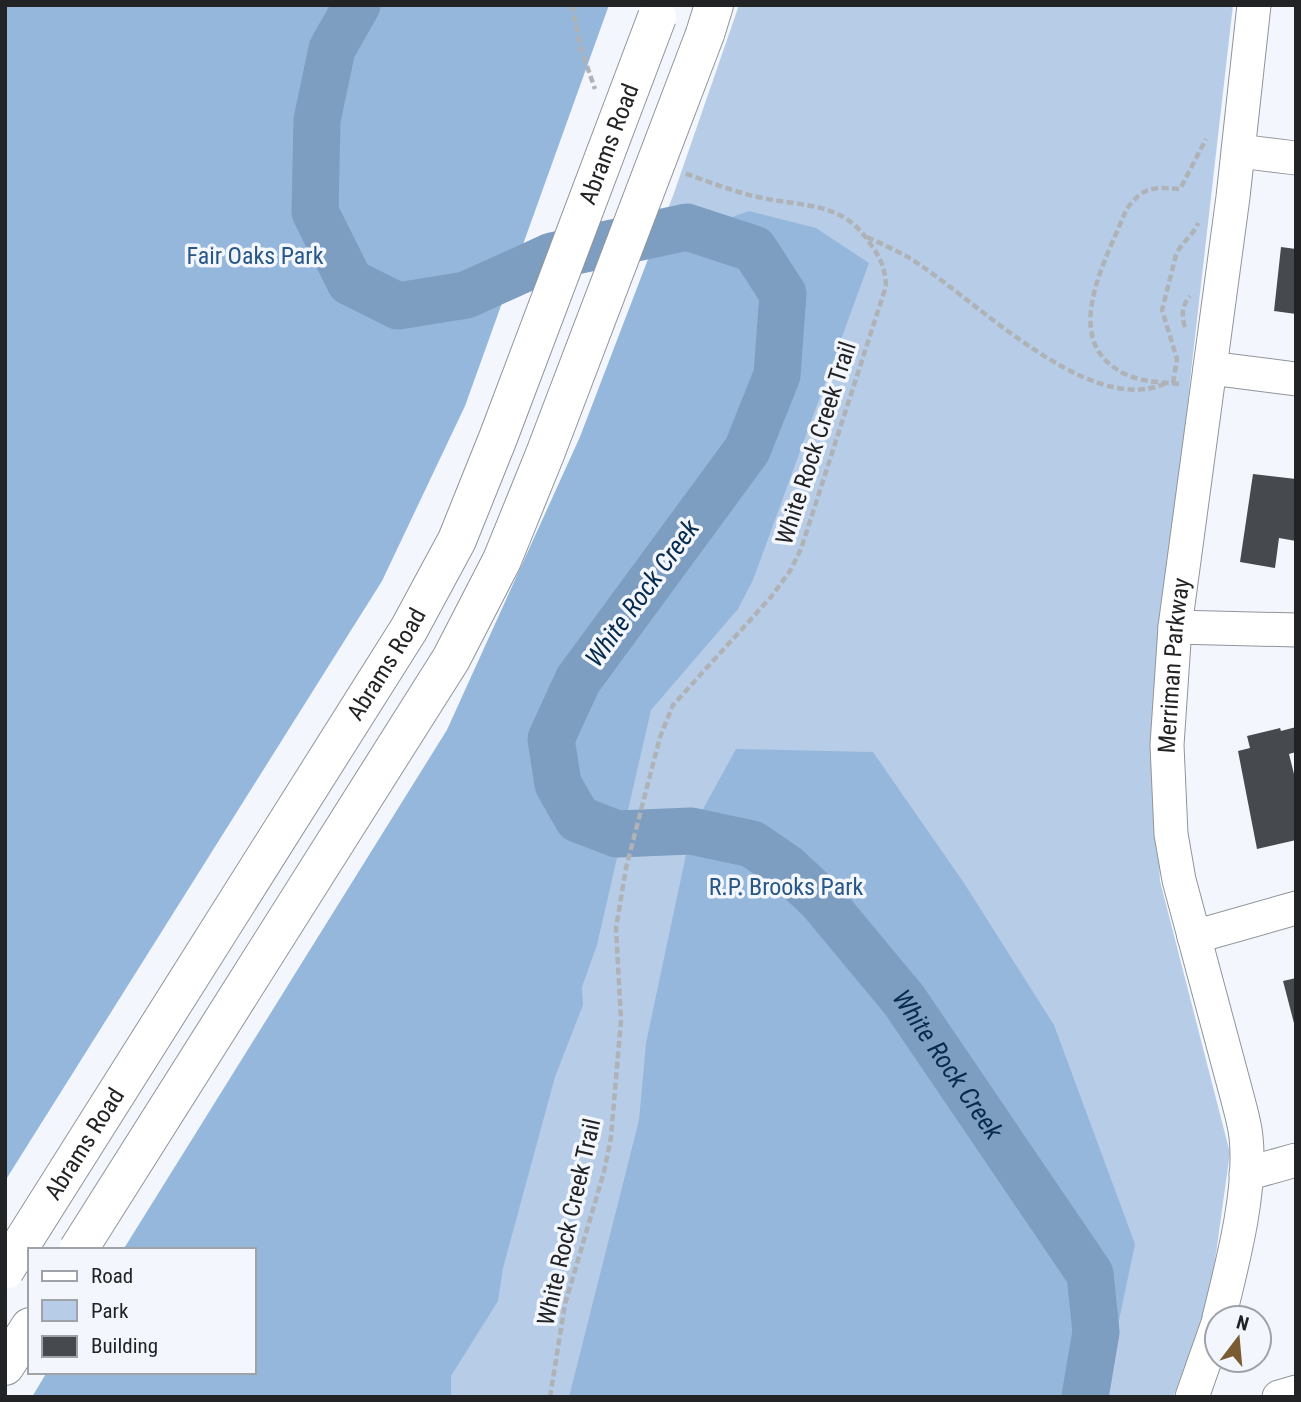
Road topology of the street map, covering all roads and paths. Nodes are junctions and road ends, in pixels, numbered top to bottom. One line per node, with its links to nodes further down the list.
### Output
1 (572, 5): 5 (path)
2 (1254, 5): 6 (street, Merriman Parkway)
3 (659, 11): 21 (main road, Abrams Road, bridge)
4 (710, 20): 20 (main road, Abrams Road, bridge)
5 (599, 101)
6 (1223, 150): 7 (street); 11 (street, Merriman Parkway); 13 (path)
7 (1296, 158)
8 (678, 171): 10 (path, White Rock Creek Trail)
9 (1199, 217): 10 (path)
10 (866, 237): 27 (path, White Rock Creek Trail)
11 (1210, 368): 12 (street); 14 (street, Merriman Parkway)
12 (1296, 379)
13 (1152, 381)
14 (1175, 627): 15 (street); 17 (street, Merriman Parkway)
15 (1296, 630)
16 (1296, 908): 17 (street)
17 (1194, 937): 19 (street, Merriman Parkway)
18 (1296, 1160): 19 (street)
19 (1246, 1174): 22 (street, Merriman Parkway)
20 (79, 1248)
21 (5, 1270)
22 (1222, 1304)
23 (28, 1330): 25 (main road)
24 (1203, 1365): 28 (street)
25 (5, 1366)
26 (1296, 1392): 29 (street)
27 (550, 1397)
28 (1192, 1397)
29 (1279, 1397)

